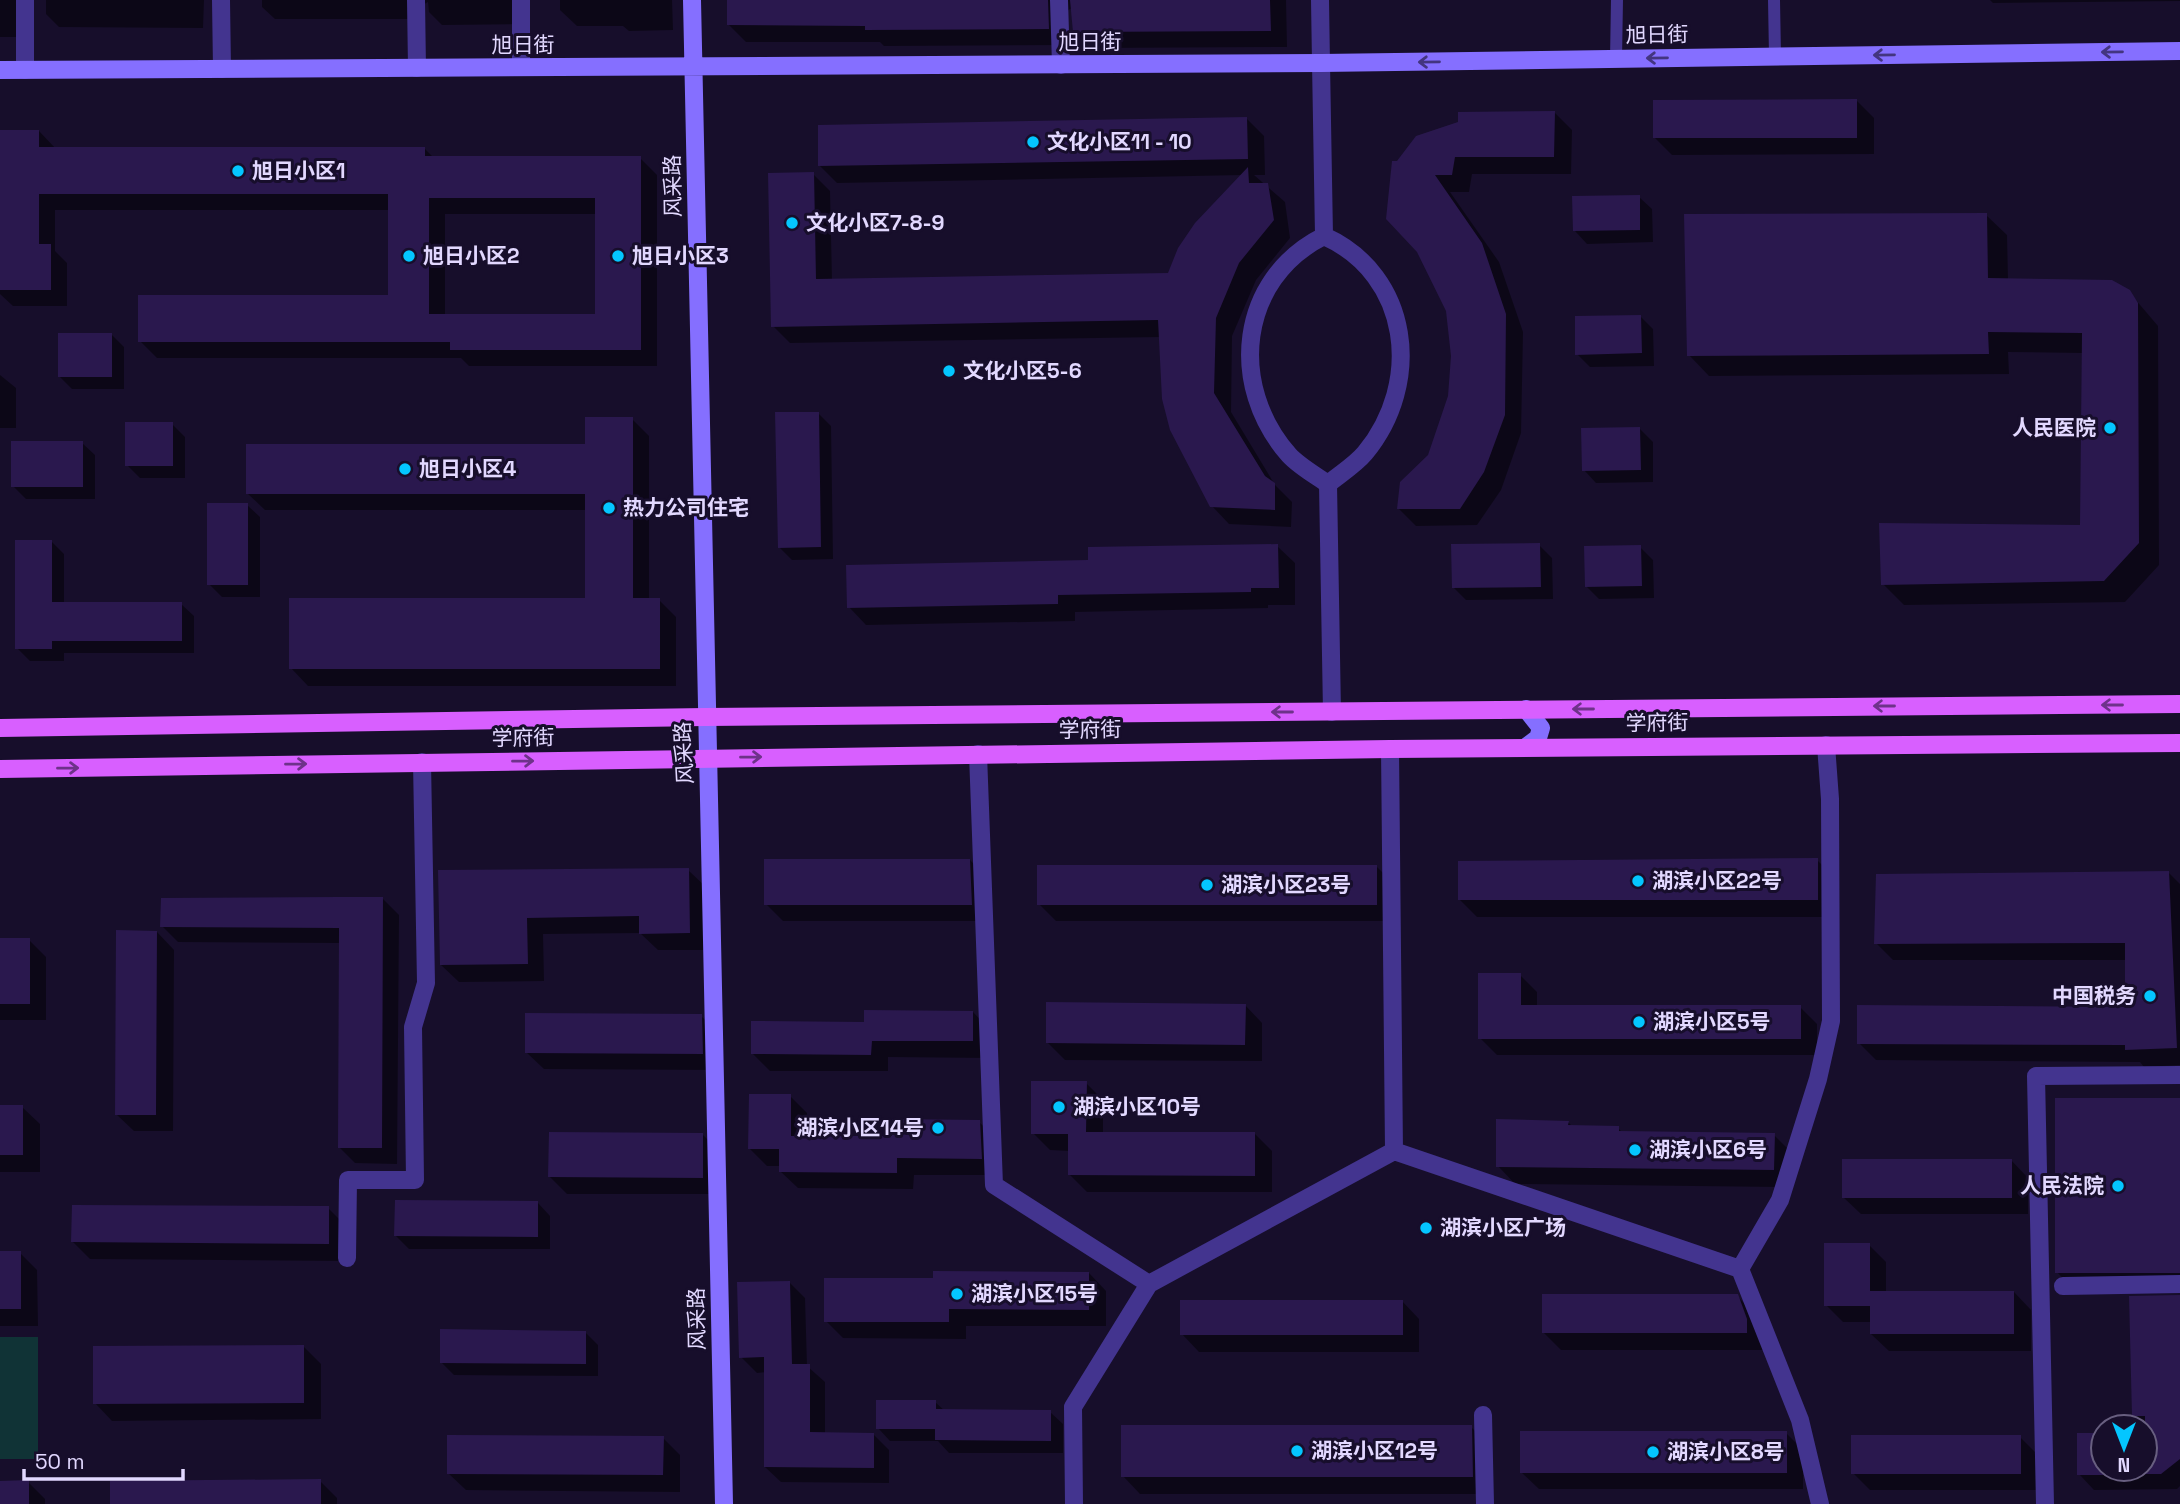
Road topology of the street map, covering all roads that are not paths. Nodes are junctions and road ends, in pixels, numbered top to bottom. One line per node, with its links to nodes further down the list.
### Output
1 (25, 0): 20 (street)
2 (221, 0): 18 (street)
3 (416, 0): 16 (street)
4 (522, 0): 15 (street)
5 (692, 0): 17 (main road, 风采路)
6 (1059, 0): 14 (street)
7 (1320, 0): 13 (street)
8 (1617, 0): 12 (lane)
9 (1774, 0): 11 (lane)
10 (2180, 51): 11 (main road, 旭日街, one-way to 11)
11 (1775, 56): 12 (main road, 旭日街, one-way to 12)
12 (1616, 59): 13 (main road, 旭日街, one-way to 13)
13 (1321, 63): 14 (main road, 旭日街); 21 (street)
14 (1061, 65): 17 (main road, 旭日街)
15 (522, 67): 16 (main road, 旭日街); 17 (main road, 旭日街)
16 (417, 68): 18 (main road, 旭日街)
17 (693, 68): 26 (main road, 风采路)
18 (222, 69): 20 (main road, 旭日街)
19 (0, 70): 20 (main road, 旭日街)
20 (25, 70)
21 (1324, 236): 22 (street); 22 (street)
22 (1328, 484): 25 (street)
23 (2180, 704): 24 (main road, 学府街, one-way to 24)
24 (1526, 709): 25 (main road, 学府街); 30 (main road)
25 (1332, 712): 26 (main road, 学府街, one-way to 26)
26 (705, 717): 27 (main road, 学府街); 33 (main road, 风采路)
27 (0, 728)
28 (2180, 743): 29 (main road, 学府街)
29 (1826, 744): 30 (main road, 学府街); 39 (street)
30 (1526, 747): 31 (main road, 学府街)
31 (1390, 749): 32 (main road, 学府街); 37 (street)
32 (978, 754): 33 (main road, 学府街, one-way to 32); 40 (street)
33 (708, 758): 34 (main road, 学府街, one-way to 33); 44 (main road, 风采路)
34 (422, 762): 35 (main road, 学府街, one-way to 34); 38 (street)
35 (0, 769)
36 (2180, 1075): 48 (street)
37 (1394, 1151): 39 (street); 40 (street)
38 (347, 1258)
39 (1740, 1269): 47 (street)
40 (1149, 1284): 45 (street)
41 (2180, 1284): 42 (street)
42 (2063, 1286)
43 (1483, 1415): 46 (street)
44 (724, 1504)
45 (1074, 1504)
46 (1485, 1504)
47 (1820, 1504)
48 (2045, 1504)

